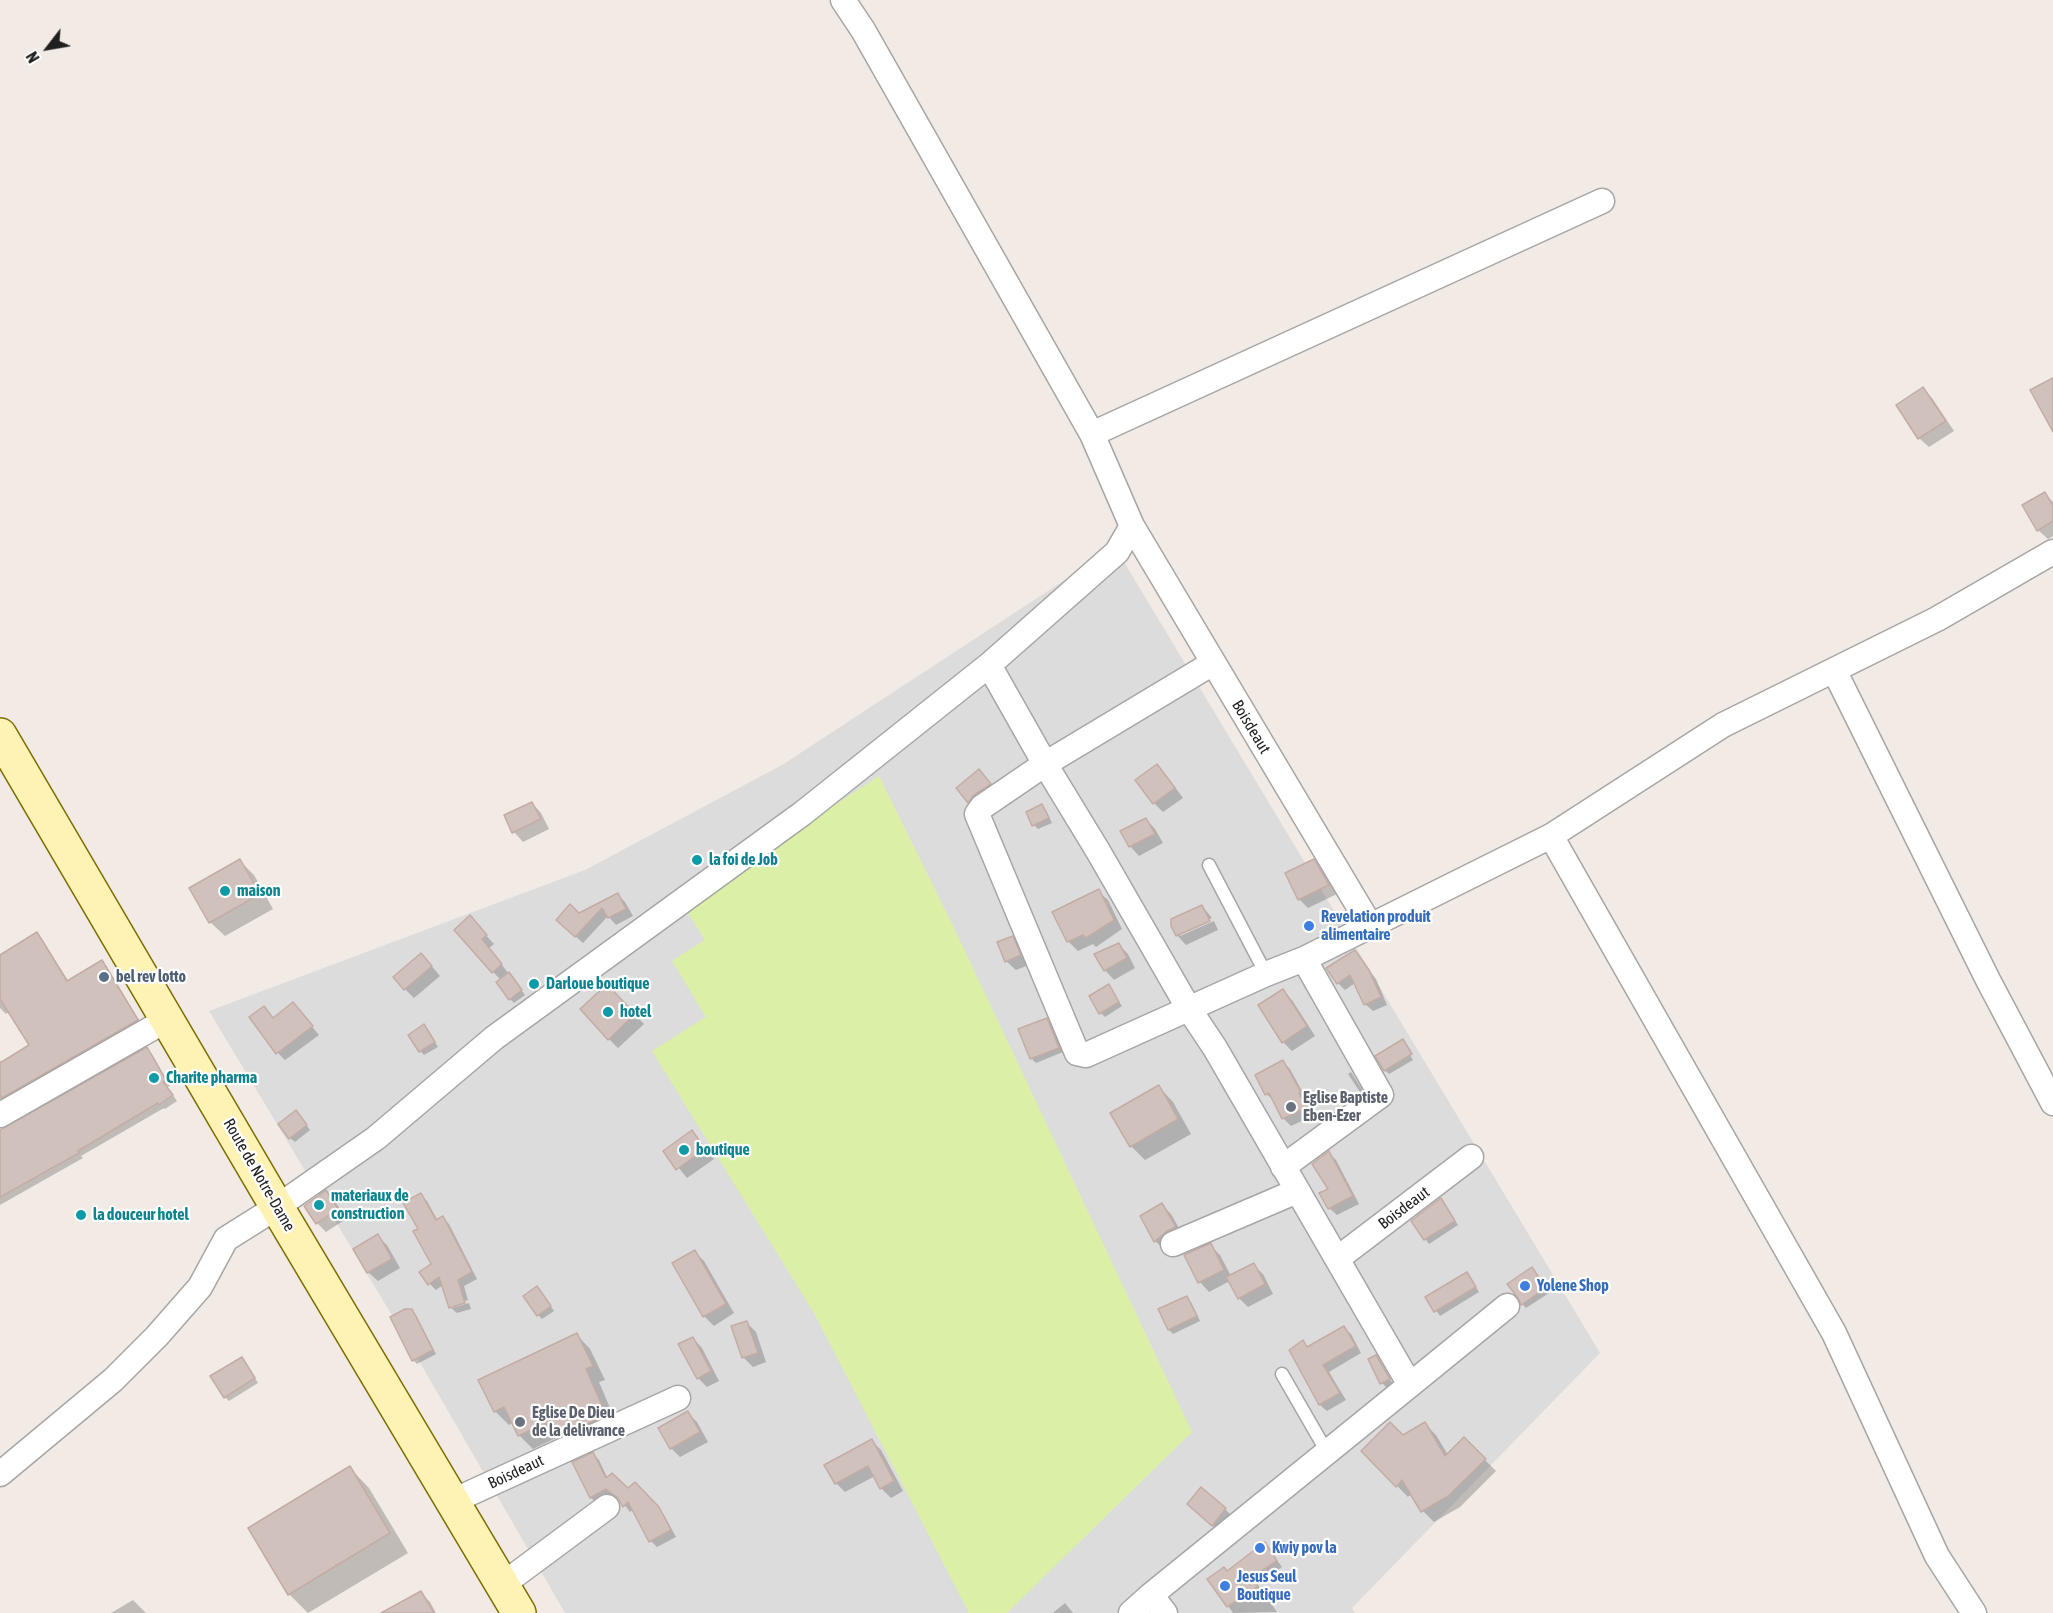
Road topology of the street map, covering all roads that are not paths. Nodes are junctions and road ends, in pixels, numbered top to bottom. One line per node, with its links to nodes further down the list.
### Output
1 (843, 0): 3 (street, Boisdeaut)
2 (1602, 201): 3 (street)
3 (1092, 434): 4 (street, Boisdeaut)
4 (1132, 526): 6 (street, Boisdeaut); 7 (street)
5 (2053, 552): 8 (street)
6 (1213, 663): 10 (street); 13 (street, Boisdeaut)
7 (989, 665): 10 (street); 23 (street)
8 (1834, 670): 11 (street); 18 (street)
9 (0, 735): 17 (street, Route de Notre-Dame)
10 (1045, 764): 16 (street); 16 (street)
11 (1551, 836): 13 (street); 38 (street)
12 (1209, 865): 15 (lane)
13 (1371, 927): 14 (street)
14 (1304, 959): 15 (street); 21 (street)
15 (1266, 974): 16 (street)
16 (1189, 1009): 21 (street)
17 (168, 1019): 19 (street); 23 (street, Route de Notre-Dame)
18 (2053, 1103)
19 (0, 1115)
20 (1471, 1157): 25 (street, Boisdeaut)
21 (1283, 1167): 22 (street)
22 (1297, 1191): 24 (street); 25 (street)
23 (290, 1198): 31 (street); 32 (street, Route de Notre-Dame)
24 (1173, 1244)
25 (1337, 1259): 28 (street)
26 (1507, 1305): 28 (street)
27 (1282, 1374): 30 (lane)
28 (1410, 1385): 30 (street)
29 (678, 1398): 32 (street, Boisdeaut)
30 (1327, 1452): 35 (street)
31 (0, 1474)
32 (453, 1501): 34 (street, Route de Notre-Dame)
33 (608, 1507): 34 (street)
34 (502, 1585): 36 (street, Route de Notre-Dame)
35 (1158, 1604): 37 (street)
36 (519, 1613)
37 (1131, 1613)
38 (1974, 1613)

